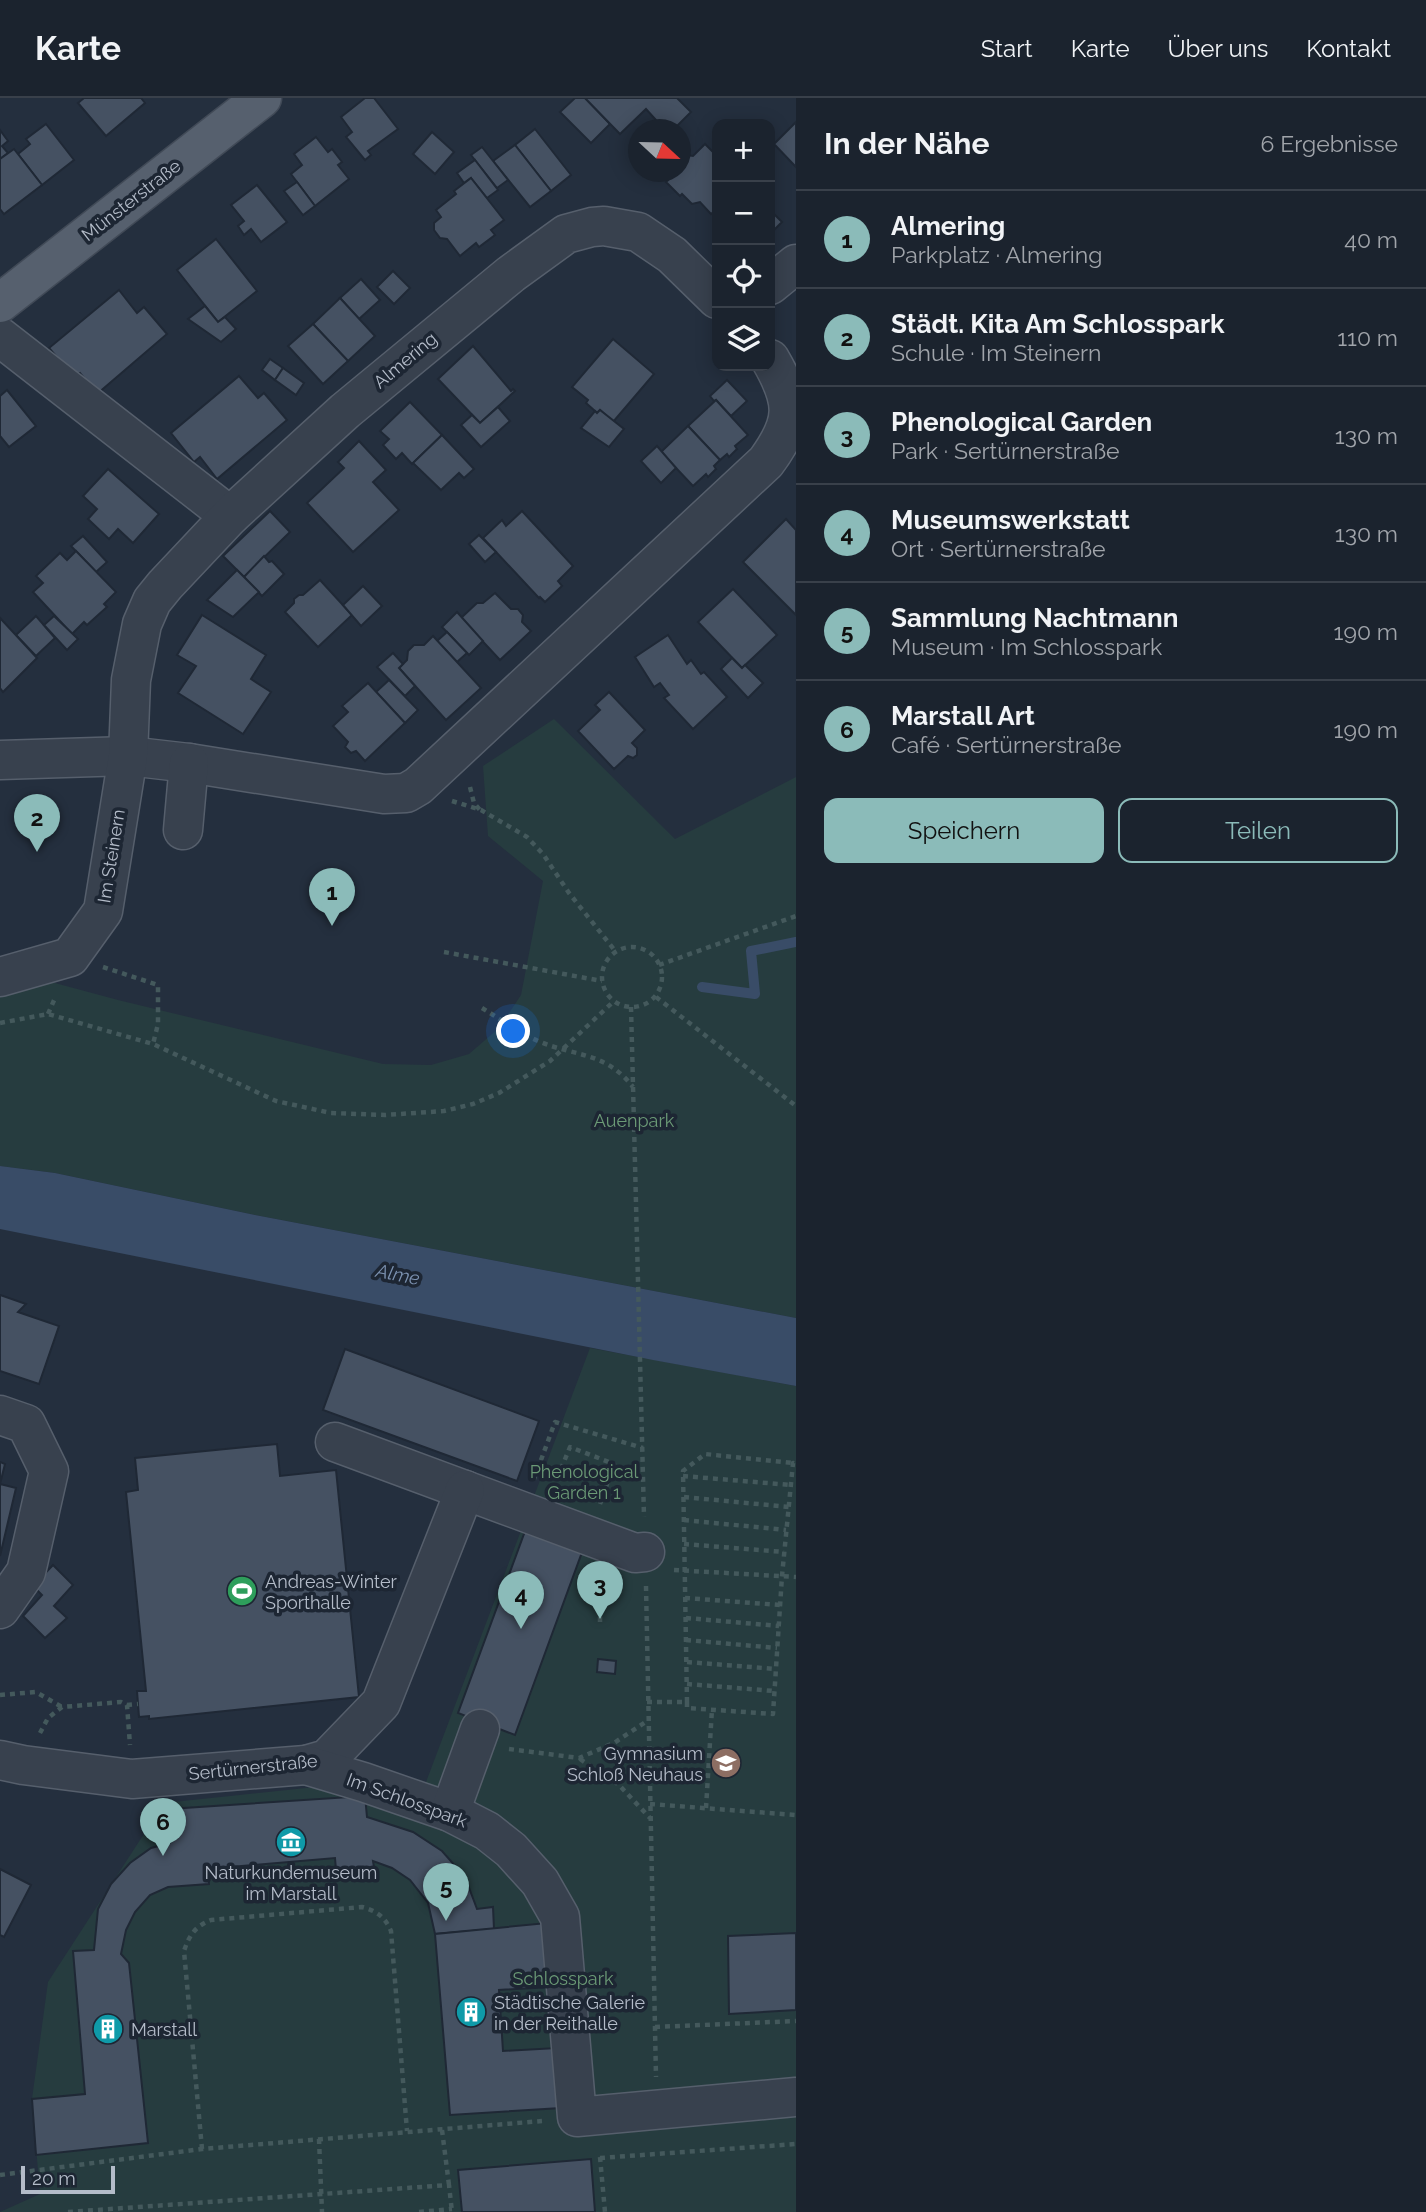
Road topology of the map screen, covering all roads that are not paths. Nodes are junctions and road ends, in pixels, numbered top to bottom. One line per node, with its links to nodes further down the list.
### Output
1 (262, 98): 5 (main road, Münsterstraße)
2 (796, 264): 3 (street)
3 (775, 281)
4 (712, 294): 8 (street, Almering)
5 (0, 303)
6 (0, 337): 8 (street)
7 (775, 368): 11 (street)
8 (230, 516): 9 (street, Almering)
9 (128, 756): 10 (street); 11 (street); 13 (street, Im Steinern)
10 (0, 760)
11 (189, 763): 12 (street)
12 (183, 830)
13 (0, 977)
14 (0, 1415): 18 (street)
15 (335, 1442): 16 (street)
16 (464, 1490): 17 (street); 21 (street, Sertürnerstraße)
17 (645, 1560)
18 (0, 1609)
19 (476, 1742): 22 (street)
20 (11, 1762): 21 (street, Sertürnerstraße)
21 (306, 1765): 22 (street, Im Schlosspark)
22 (450, 1812): 23 (street, Im Schlosspark)
23 (796, 2097)

